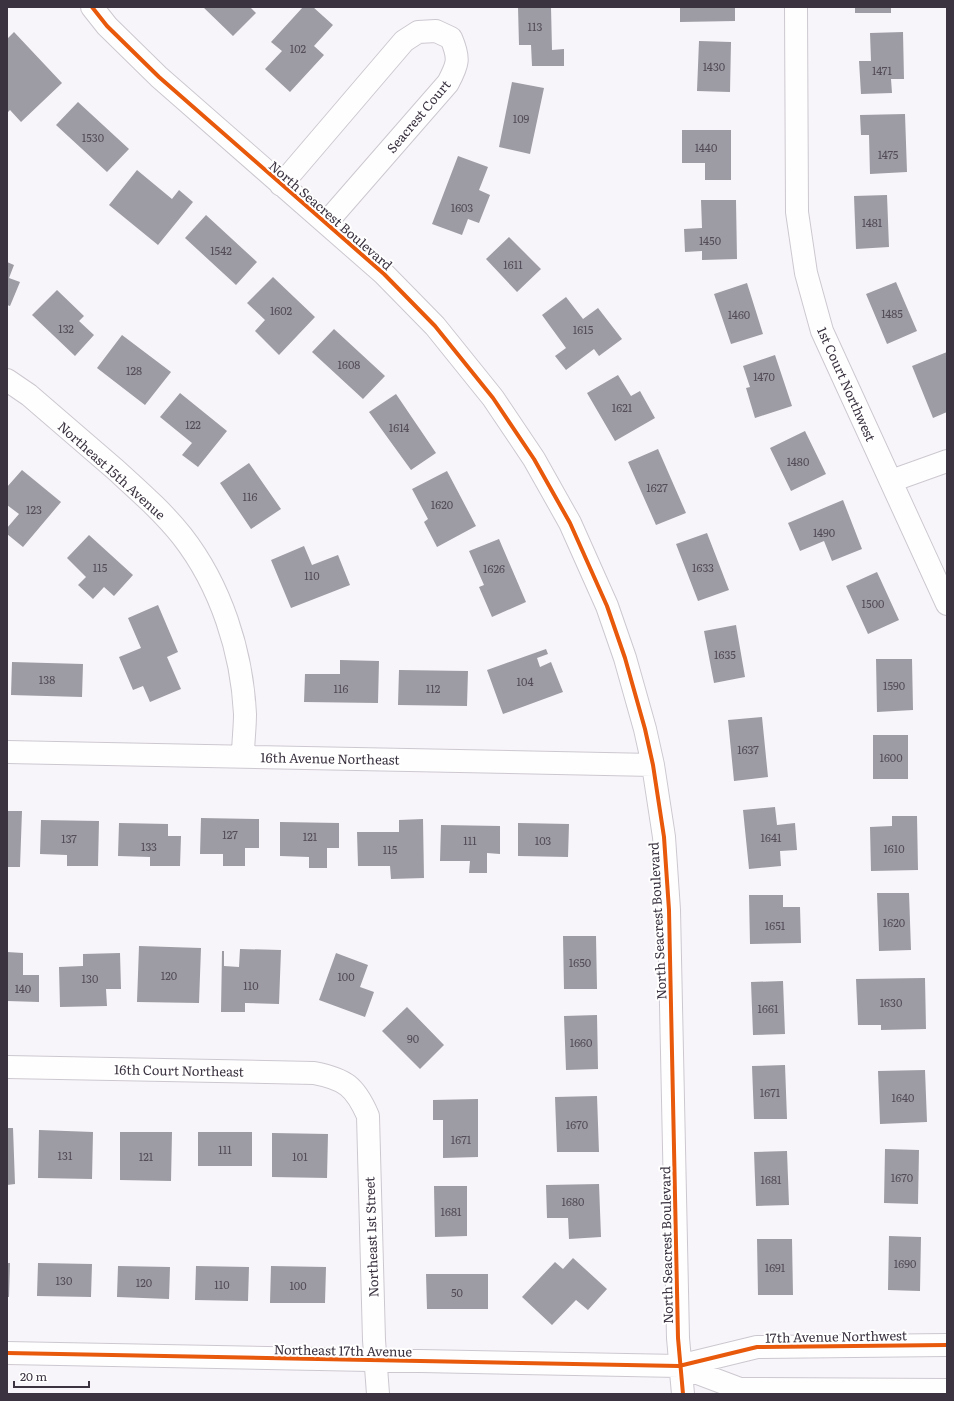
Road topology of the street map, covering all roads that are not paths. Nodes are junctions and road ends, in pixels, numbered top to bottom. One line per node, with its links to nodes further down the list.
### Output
1 (92, 7): 3 (street, North Seacrest Boulevard)
2 (796, 7): 7 (street, 1st Court Northwest)
3 (281, 184): 4 (street, North Seacrest Boulevard); 4 (street, Seacrest Court)
4 (326, 223): 11 (street, North Seacrest Boulevard)
5 (7, 380): 10 (street, Northeast 15th Avenue)
6 (947, 461): 7 (street)
7 (890, 481): 8 (street, 1st Court Northwest)
8 (947, 604)
9 (7, 752): 10 (street, 16th Avenue Northeast)
10 (243, 756): 11 (street, 16th Avenue Northeast)
11 (653, 765): 17 (street, North Seacrest Boulevard)
12 (7, 1067): 13 (street, 16th Court Northeast)
13 (348, 1085): 16 (street, Northeast 1st Street)
14 (947, 1345): 17 (street, 17th Avenue Northwest)
15 (7, 1354): 16 (street, Northeast 17th Avenue)
16 (375, 1360): 17 (street, Northeast 17th Avenue); 19 (street, Northeast 1st Street)
17 (679, 1366): 18 (street); 20 (street, North Seacrest Boulevard)
18 (947, 1390)
19 (378, 1394)
20 (683, 1394)

